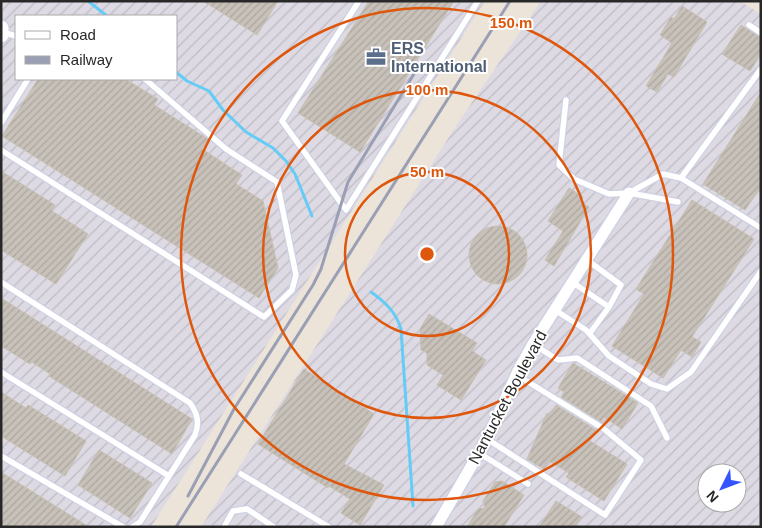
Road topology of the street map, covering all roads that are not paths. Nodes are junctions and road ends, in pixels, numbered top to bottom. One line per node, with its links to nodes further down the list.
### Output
1 (359, 1): 2 (lane)
2 (478, 1)
3 (749, 25): 4 (lane)
4 (761, 33)
5 (761, 69): 11 (lane)
6 (27, 80): 9 (lane)
7 (146, 80): 10 (lane)
8 (566, 100): 12 (lane)
9 (1, 123)
10 (1, 150)
11 (681, 178): 12 (lane); 14 (lane)
12 (630, 193): 13 (lane); 15 (street, Nantucket Boulevard)
13 (678, 202)
14 (761, 228)
15 (587, 260): 18 (street, Nantucket Boulevard); 19 (lane)
16 (761, 271): 21 (lane)
17 (1, 282): 30 (lane)
18 (572, 282): 19 (lane); 20 (street, Nantucket Boulevard)
19 (609, 306): 21 (lane)
20 (555, 310): 21 (lane); 22 (street, Nantucket Boulevard)
21 (590, 333)
22 (533, 344): 24 (street, Nantucket Boulevard); 25 (lane)
23 (1, 372): 30 (lane)
24 (517, 374): 26 (street, Nantucket Boulevard); 26 (lane)
25 (667, 438)
26 (487, 439): 27 (street, Nantucket Boulevard)
27 (479, 453): 31 (lane); 37 (street, Nantucket Boulevard)
28 (1, 456): 32 (lane)
29 (241, 474): 36 (lane)
30 (169, 476): 33 (lane)
31 (528, 484)
32 (123, 527)
33 (132, 527)
34 (224, 527): 35 (lane)
35 (274, 527)
36 (328, 527)
37 (436, 527)

